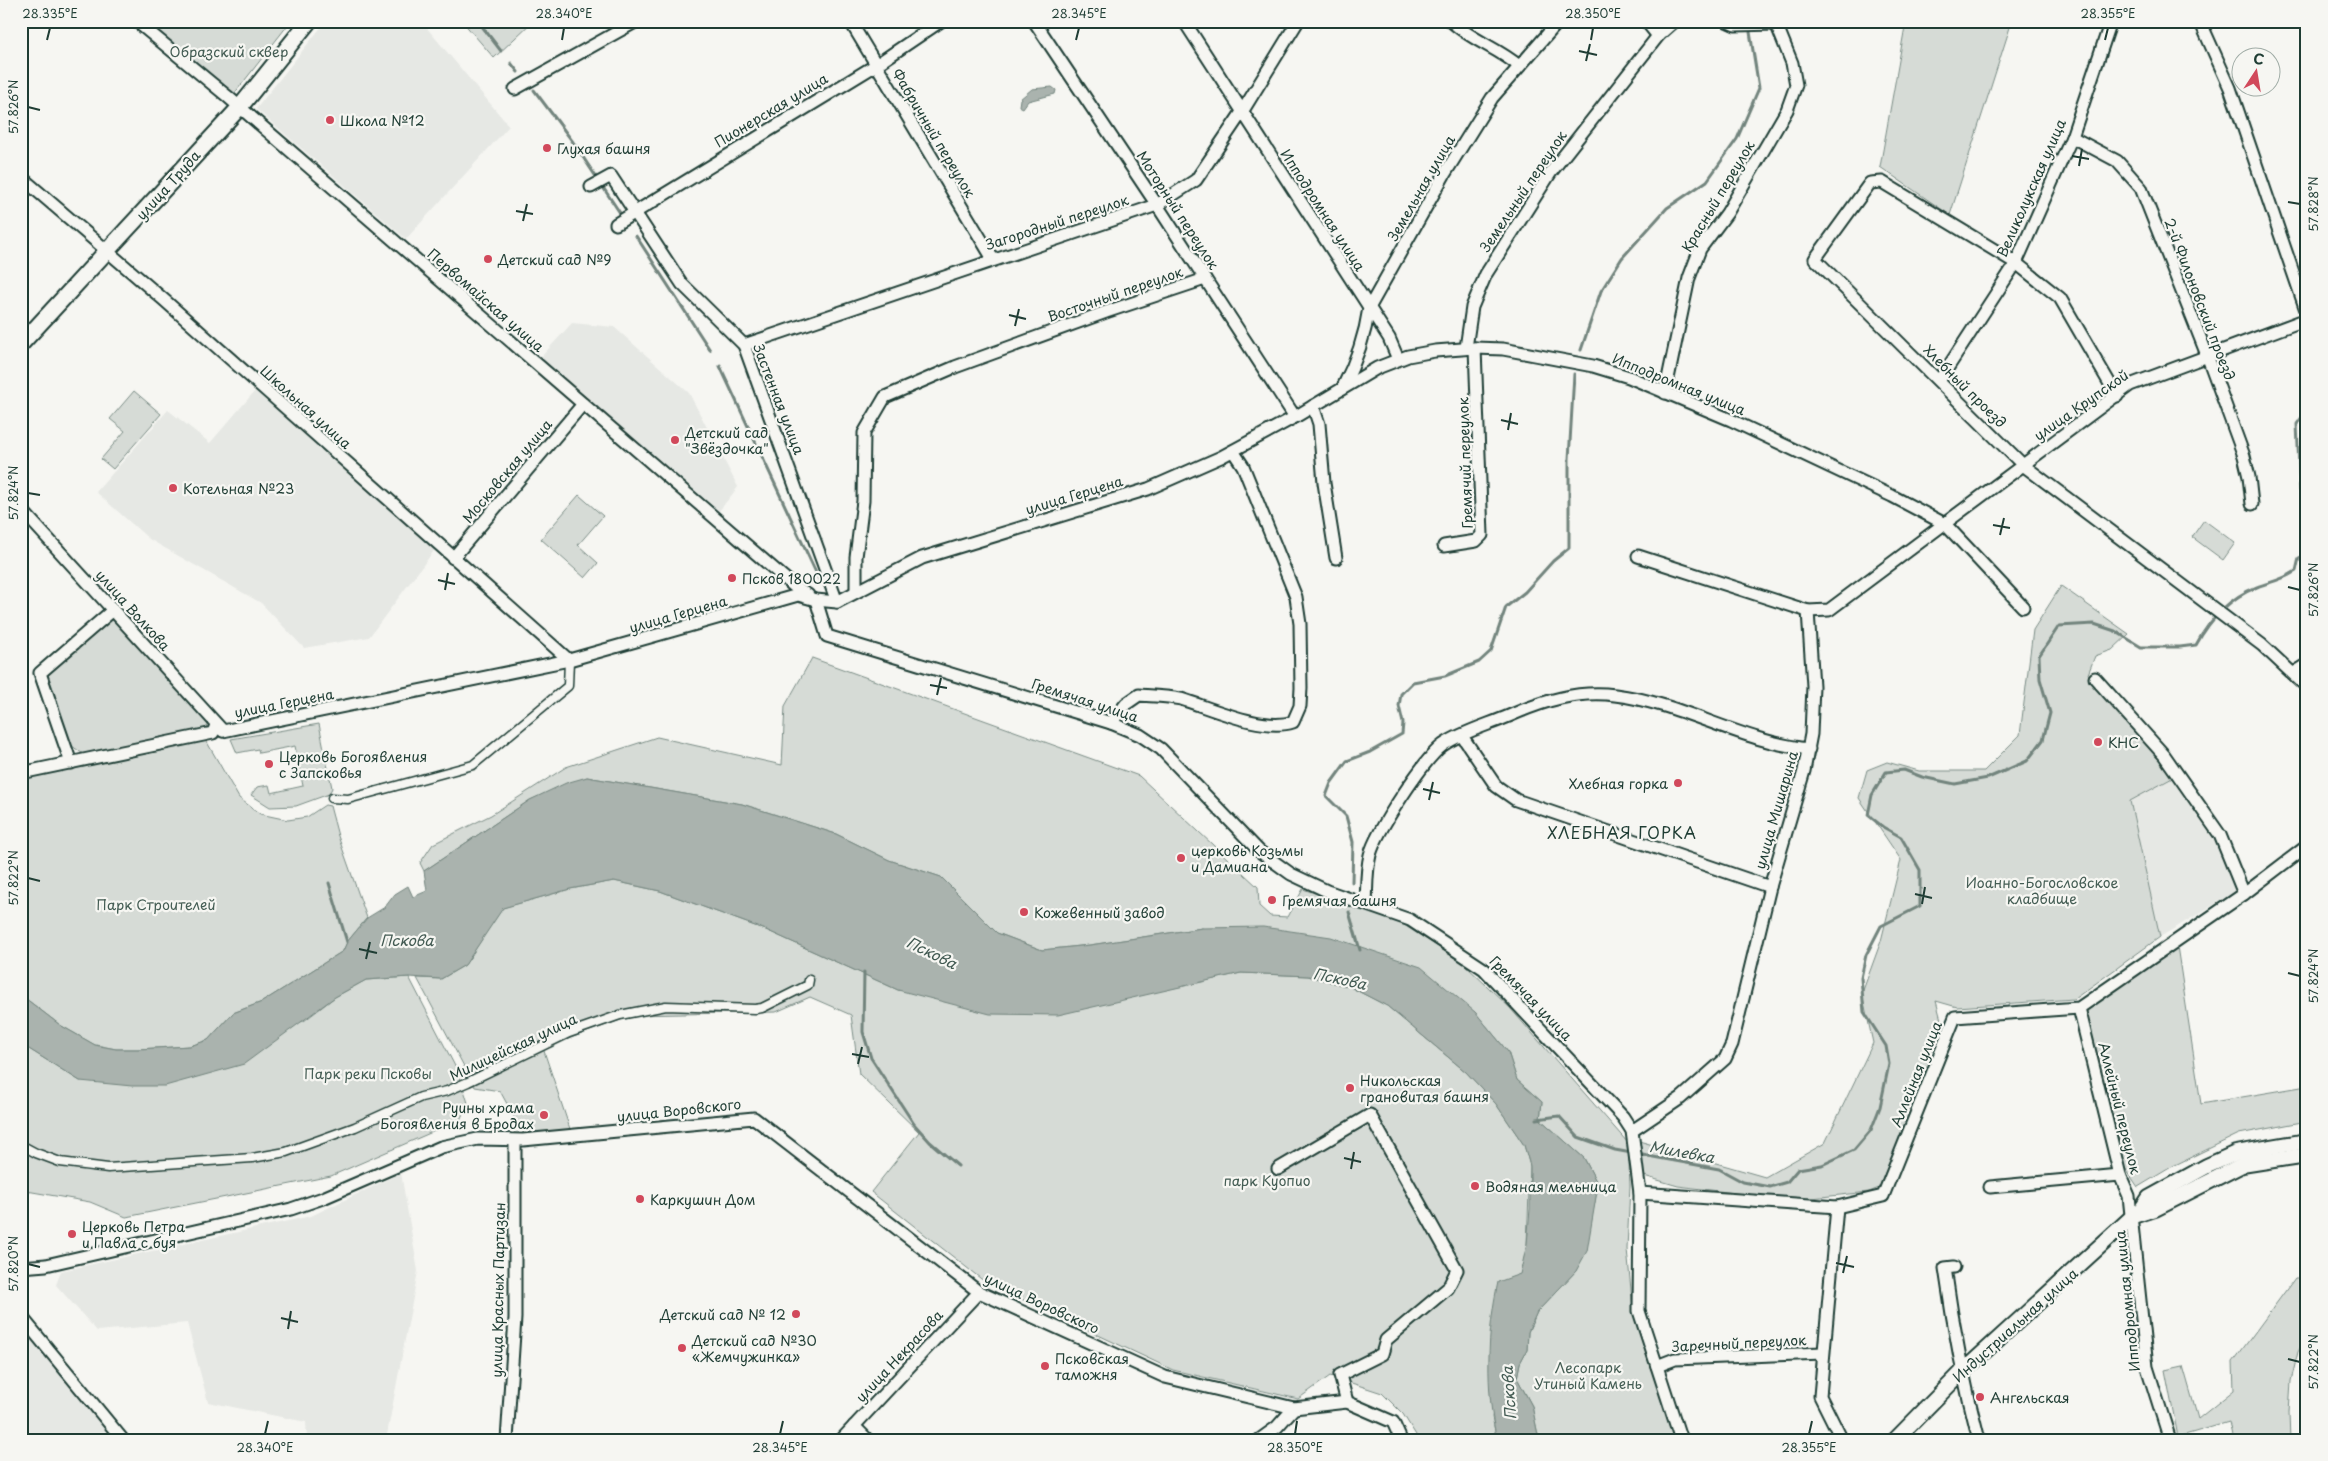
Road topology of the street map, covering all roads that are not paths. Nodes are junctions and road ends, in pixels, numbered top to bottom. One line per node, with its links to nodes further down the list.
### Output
1 (136, 21): 21 (street, Первомайская улица)
2 (310, 21): 21 (main road, улица Труда)
3 (637, 21): 20 (street)
4 (850, 21): 18 (street, Фабричный переулок)
5 (941, 21): 18 (street, Пионерская улица)
6 (1034, 21): 26 (street, Моторный переулок)
7 (1184, 21): 22 (street, Ипподромная улица)
8 (1298, 21): 22 (street, Загородный переулок)
9 (1451, 21): 19 (street)
10 (1559, 21): 19 (street, Земельная улица)
11 (1646, 21): 17 (street)
12 (1675, 21): 17 (street, Земельный переулок)
13 (1726, 21): 16 (street)
14 (2111, 21): 23 (street, Великолукская улица)
15 (2200, 21): 34 (street)
16 (1775, 23): 43 (street, Красный переулок)
17 (1658, 36): 38 (street, Земельный переулок)
18 (876, 65): 27 (street, Пионерская улица); 30 (street, Фабричный переулок)
19 (1519, 66): 33 (street, Земельная улица)
20 (515, 89)
21 (240, 107): 29 (main road, улица Труда); 45 (street, Первомайская улица)
22 (1242, 112): 26 (street, Загородный переулок); 33 (street, Ипподромная улица)
23 (2072, 137): 31 (street, Великолукская улица); 39 (street, 2-й Филоновский проезд)
24 (21, 177): 29 (street, Школьная улица)
25 (597, 184): 27 (street, Застенная улица)
26 (1157, 205): 30 (street, Загородный переулок); 32 (street, Моторный переулок)
27 (634, 212): 28 (street, Пионерская улица); 37 (street, Застенная улица)
28 (616, 224)
29 (107, 252): 36 (main road, улица Труда); 55 (street, Школьная улица)
30 (993, 259): 37 (street, Загородный переулок)
31 (2016, 263): 41 (street, Великолукская улица); 41 (street, Хлебный проезд); 44 (street)
32 (1206, 279): 47 (street, Моторный переулок); 57 (street, Восточный переулок)
33 (1369, 308): 40 (street, Ипподромная улица); 42 (street, Земельная улица)
34 (2307, 313)
35 (2307, 319): 39 (street, улица Крупской)
36 (21, 344)
37 (744, 345): 59 (street, Застенная улица)
38 (1470, 348): 40 (street, Ипподромная улица); 43 (street, Ипподромная улица); 53 (street, Гремячий переулок)
39 (2206, 355): 44 (street, улица Крупской); 50 (street, 2-й Филоновский проезд)
40 (1398, 359): 42 (street, улица Герцена)
41 (1939, 381): 49 (street, Хлебный проезд)
42 (1342, 389): 46 (street, улица Герцена)
43 (1665, 393): 52 (street, Ипподромная улица)
44 (2117, 396): 49 (street, улица Крупской)
45 (583, 404): 55 (street, Московская улица); 58 (street, Первомайская улица)
46 (1313, 406): 47 (street, улица Герцена); 56 (street)
47 (1295, 417): 48 (street, улица Герцена)
48 (1233, 451): 57 (street, улица Герцена); 68 (street)
49 (2023, 465): 52 (street, улица Крупской); 65 (street, Хлебный проезд)
50 (2252, 504)
51 (21, 509): 61 (street, улица Волкова)
52 (1945, 524): 60 (street, Ипподромная улица); 62 (street)
53 (1444, 546)
54 (1638, 556): 62 (street)
55 (453, 558): 63 (street, Школьная улица)
56 (1336, 558)
57 (856, 590): 59 (street, улица Герцена)
58 (816, 600): 59 (street, улица Герцена); 63 (street, улица Герцена); 68 (street, Гремячая улица)
59 (837, 602)
60 (2023, 607)
61 (113, 610): 69 (street, улица Волкова); 72 (street)
62 (1808, 611): 71 (street, улица Мишарина)
63 (569, 660): 69 (street, улица Герцена); 74 (street)
64 (2307, 665): 65 (street)
65 (2294, 674): 67 (street, Хлебный проезд)
66 (2094, 678): 77 (street)
67 (2307, 687)
68 (1111, 723): 78 (street, Гремячая улица)
69 (223, 731): 72 (street, улица Герцена)
70 (1462, 736): 71 (street); 76 (street); 78 (street)
71 (1808, 749): 76 (street, улица Мишарина)
72 (71, 763): 73 (street, улица Герцена)
73 (21, 773)
74 (332, 798)
75 (2307, 846): 77 (street)
76 (1770, 887): 81 (street, улица Мишарина)
77 (2244, 894): 80 (street)
78 (1363, 903): 81 (street, Гремячая улица)
79 (809, 980): 84 (street, Милицейская улица)
80 (2079, 1008): 87 (street, Аллейный переулок); 90 (street, Аллейная улица)
81 (1632, 1135): 89 (street)
82 (515, 1141): 92 (street, улица Воровского); 94 (street, улица Воровского); 103 (street, улица Красных Партизан)
83 (2307, 1141): 91 (street, Индустриальная улица)
84 (21, 1145)
85 (2307, 1155): 91 (street, Индустриальная улица)
86 (1278, 1169): 99 (street)
87 (2120, 1175): 88 (street); 91 (street, Аллейный переулок)
88 (1990, 1187)
89 (1640, 1194): 90 (street); 97 (street)
90 (1837, 1207): 96 (street)
91 (2136, 1215): 98 (street, Индустриальная улица); 112 (street, Ипподромная улица)
92 (21, 1267)
93 (1954, 1267): 98 (street)
94 (979, 1292): 100 (street, улица Воровского); 101 (street, улица Некрасова)
95 (21, 1316): 102 (street)
96 (1823, 1354): 97 (street, Заречный переулок); 109 (street)
97 (1657, 1366): 108 (street)
98 (1962, 1372): 110 (street, Индустриальная улица); 111 (street)
99 (1347, 1402): 100 (street, улица Воровского); 107 (street, улица Воровского)
100 (1294, 1408): 106 (street)
101 (854, 1426): 104 (street, улица Некрасова); 105 (street)
102 (124, 1440)
103 (507, 1440)
104 (841, 1440)
105 (868, 1440)
106 (1259, 1440)
107 (1402, 1440)
108 (1681, 1440)
109 (1842, 1440)
110 (1895, 1440)
111 (1979, 1440)
112 (2170, 1440)

